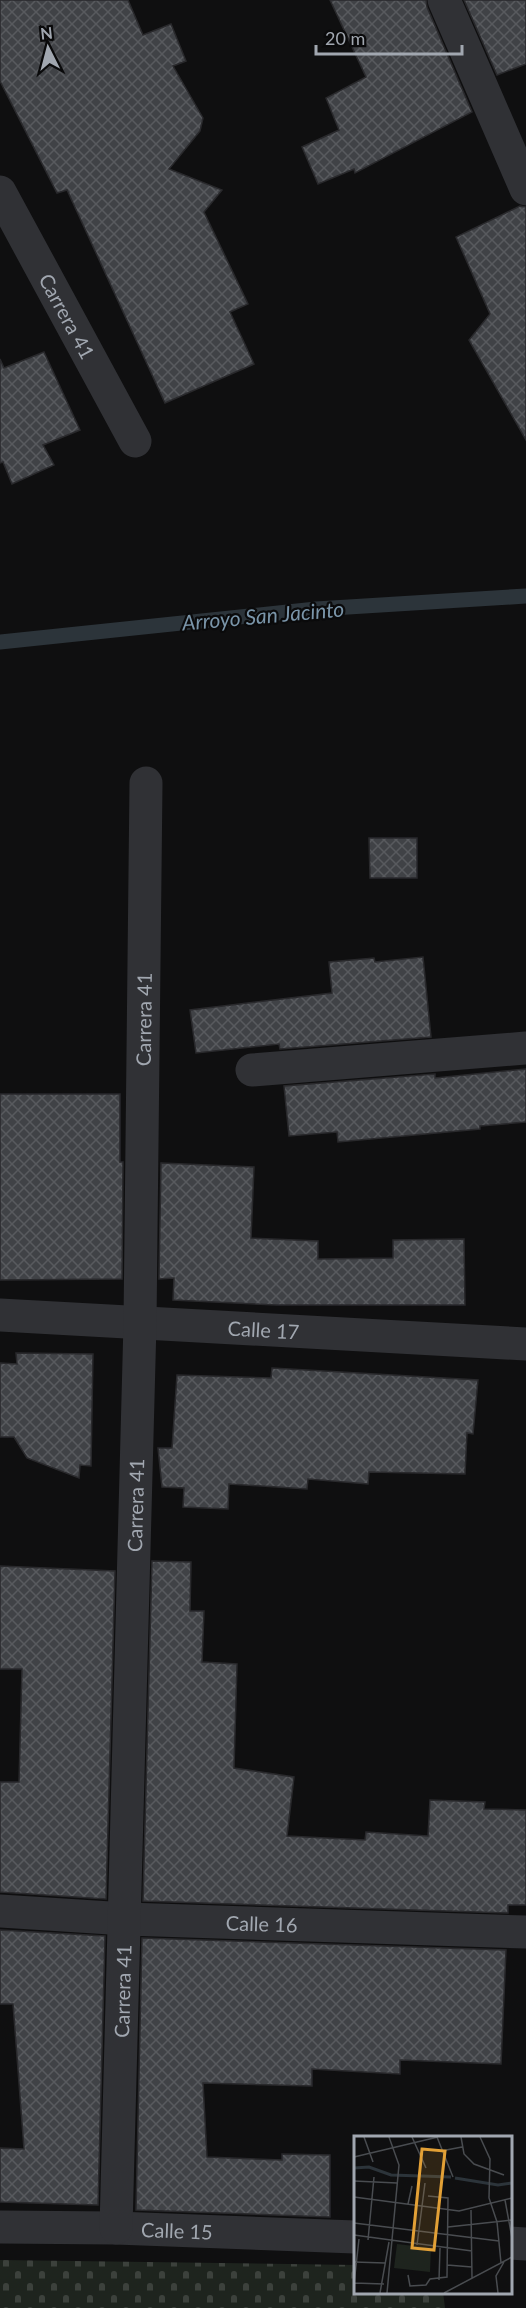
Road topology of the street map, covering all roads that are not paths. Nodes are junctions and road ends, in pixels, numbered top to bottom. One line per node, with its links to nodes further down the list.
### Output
1 (450, 1): 2 (street)
2 (526, 189)
3 (0, 192): 4 (street, Carrera 41)
4 (135, 441)
5 (146, 783): 9 (street, Carrera 41)
6 (526, 1048): 7 (street)
7 (252, 1070)
8 (0, 1315): 9 (street, Calle 17)
9 (140, 1323): 10 (street, Calle 17); 12 (street, Carrera 41)
10 (526, 1344)
11 (0, 1911): 12 (street, Calle 16)
12 (126, 1919): 13 (street, Calle 16); 15 (street, Carrera 41)
13 (526, 1932)
14 (0, 2227): 15 (street, Calle 15)
15 (116, 2228): 16 (street, Calle 15)
16 (354, 2237)
17 (511, 2243): 18 (street)
18 (526, 2244)

